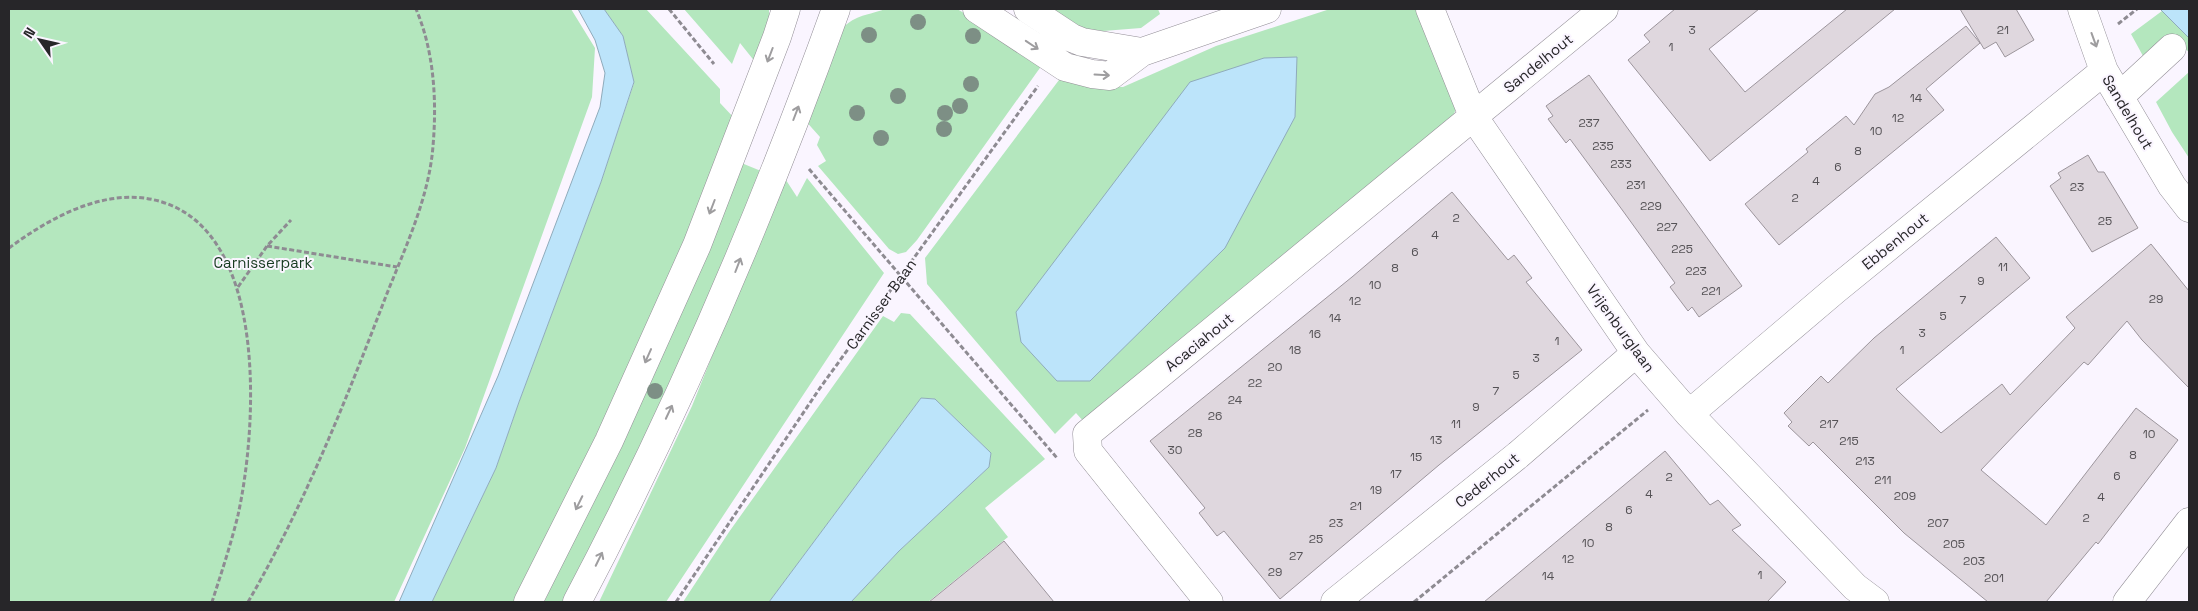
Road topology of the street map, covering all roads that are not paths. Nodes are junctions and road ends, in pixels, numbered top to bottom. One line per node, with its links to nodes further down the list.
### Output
1 (786, 9): 19 (street, one-way to 19)
2 (836, 9): 20 (street, one-way to 2)
3 (977, 9): 10 (street, one-way to 10)
4 (1028, 9): 10 (street)
5 (1267, 9): 10 (street)
6 (1430, 9): 13 (street, Vrijenburglaan)
7 (1604, 9): 13 (street, Sandelhout)
8 (2082, 9): 11 (street, Sandelhout, one-way to 11)
9 (2172, 48): 12 (street)
10 (1142, 52)
11 (2104, 72): 12 (street, Sandelhout); 16 (street, Ebbenhout)
12 (2119, 97): 14 (street, Sandelhout)
13 (1473, 116): 15 (street, Vrijenburglaan); 21 (street, Acaciahout)
14 (2189, 208)
15 (1636, 353): 16 (street, Vrijenburglaan); 22 (street, Cederhout)
16 (1689, 414): 18 (street, Vrijenburglaan)
17 (2189, 522): 23 (street)
18 (1856, 597)
19 (528, 602)
20 (577, 602)
21 (1209, 602)
22 (1335, 602)
23 (2127, 602)

